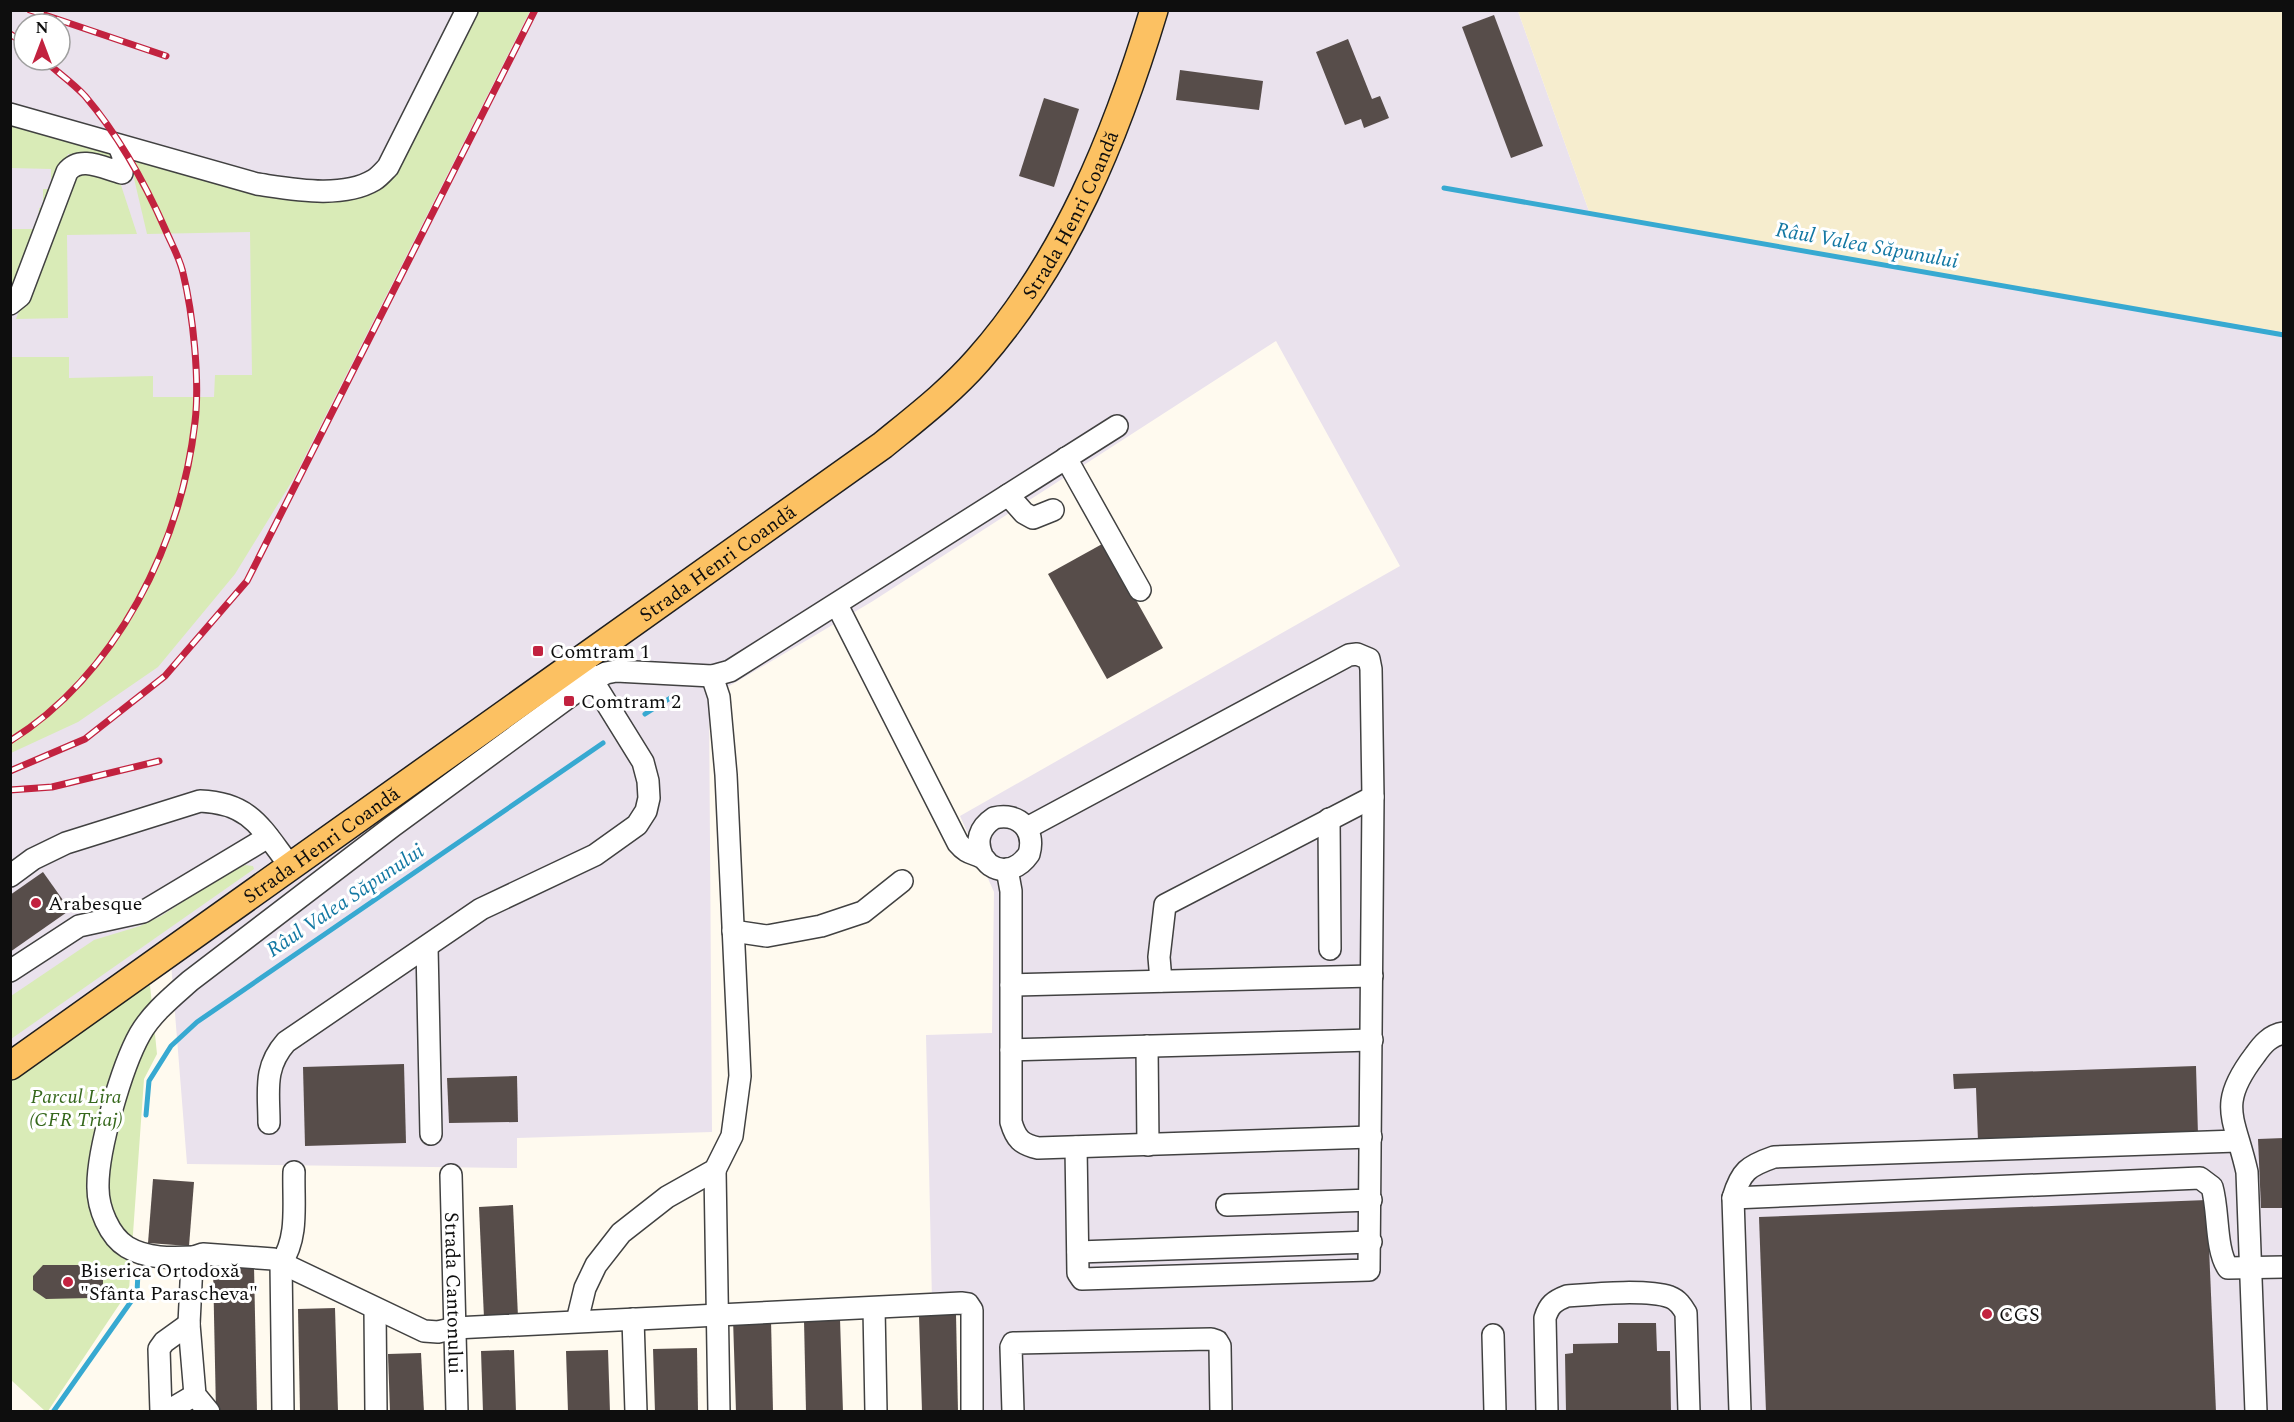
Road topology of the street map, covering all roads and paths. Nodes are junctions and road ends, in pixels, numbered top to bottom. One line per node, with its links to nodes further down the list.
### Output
1 (467, 10): 4 (street)
2 (1154, 10): 12 (main road, Strada Henri Coandă)
3 (10, 114): 4 (street)
4 (119, 146): 5 (street)
5 (10, 304)
6 (1117, 426): 7 (street)
7 (1066, 458): 8 (street); 10 (street)
8 (1008, 495): 9 (street); 11 (street)
9 (1053, 510)
10 (1140, 590)
11 (837, 605): 13 (street); 18 (street)
12 (585, 670): 13 (street); 19 (main road, Strada Henri Coandă); 24 (street); 49 (street)
13 (712, 676): 23 (street)
14 (1373, 797): 15 (street); 16 (street); 27 (street)
15 (1329, 819): 25 (street); 28 (street)
16 (1027, 828): 18 (street); 20 (street)
17 (268, 837): 19 (street); 21 (street); 26 (street)
18 (983, 858): 20 (street)
19 (291, 867): 34 (main road, Strada Henri Coandă)
20 (1006, 869): 29 (street)
21 (10, 876)
22 (902, 881): 23 (street)
23 (734, 931): 41 (street)
24 (426, 947): 35 (street); 36 (street)
25 (1330, 949)
26 (10, 971)
27 (1372, 976): 28 (street); 31 (street)
28 (1161, 981): 29 (street)
29 (1011, 985): 33 (street)
30 (2283, 1033): 38 (street)
31 (1372, 1040): 32 (street); 37 (street)
32 (1147, 1046): 33 (street); 39 (street)
33 (1011, 1050): 40 (street)
34 (10, 1066)
35 (269, 1124)
36 (431, 1134)
37 (1371, 1137): 39 (street); 45 (street)
38 (2237, 1141): 44 (street); 52 (street)
39 (1148, 1145): 40 (street)
40 (1076, 1147): 48 (street)
41 (715, 1170): 55 (street); 57 (street)
42 (294, 1172): 50 (street)
43 (451, 1175): 59 (street, Strada Cantonului)
44 (1733, 1198): 52 (street); 77 (street)
45 (1371, 1200): 46 (street); 47 (street)
46 (1227, 1205)
47 (1371, 1242): 48 (street); 48 (street)
48 (1078, 1252)
49 (194, 1257): 50 (street); 58 (street)
50 (281, 1263): 54 (street); 65 (street)
51 (2283, 1267): 52 (street)
52 (2251, 1268): 78 (street)
53 (874, 1308): 55 (street); 70 (street); 71 (street)
54 (375, 1309): 59 (street); 66 (street)
55 (718, 1315): 56 (street); 69 (street)
56 (633, 1319): 57 (street); 68 (street)
57 (577, 1321): 59 (street)
58 (189, 1324): 61 (street); 62 (street)
59 (455, 1328): 67 (street, Strada Cantonului)
60 (1493, 1335): 74 (street)
61 (195, 1395): 63 (street); 64 (street)
62 (161, 1412)
63 (166, 1412)
64 (209, 1412)
65 (283, 1412)
66 (376, 1412)
67 (457, 1412)
68 (636, 1412)
69 (719, 1412)
70 (876, 1412)
71 (972, 1412)
72 (1013, 1412): 73 (street)
73 (1221, 1412)
74 (1495, 1412)
75 (1547, 1412): 76 (street)
76 (1689, 1412)
77 (1740, 1412)
78 (2256, 1412)

